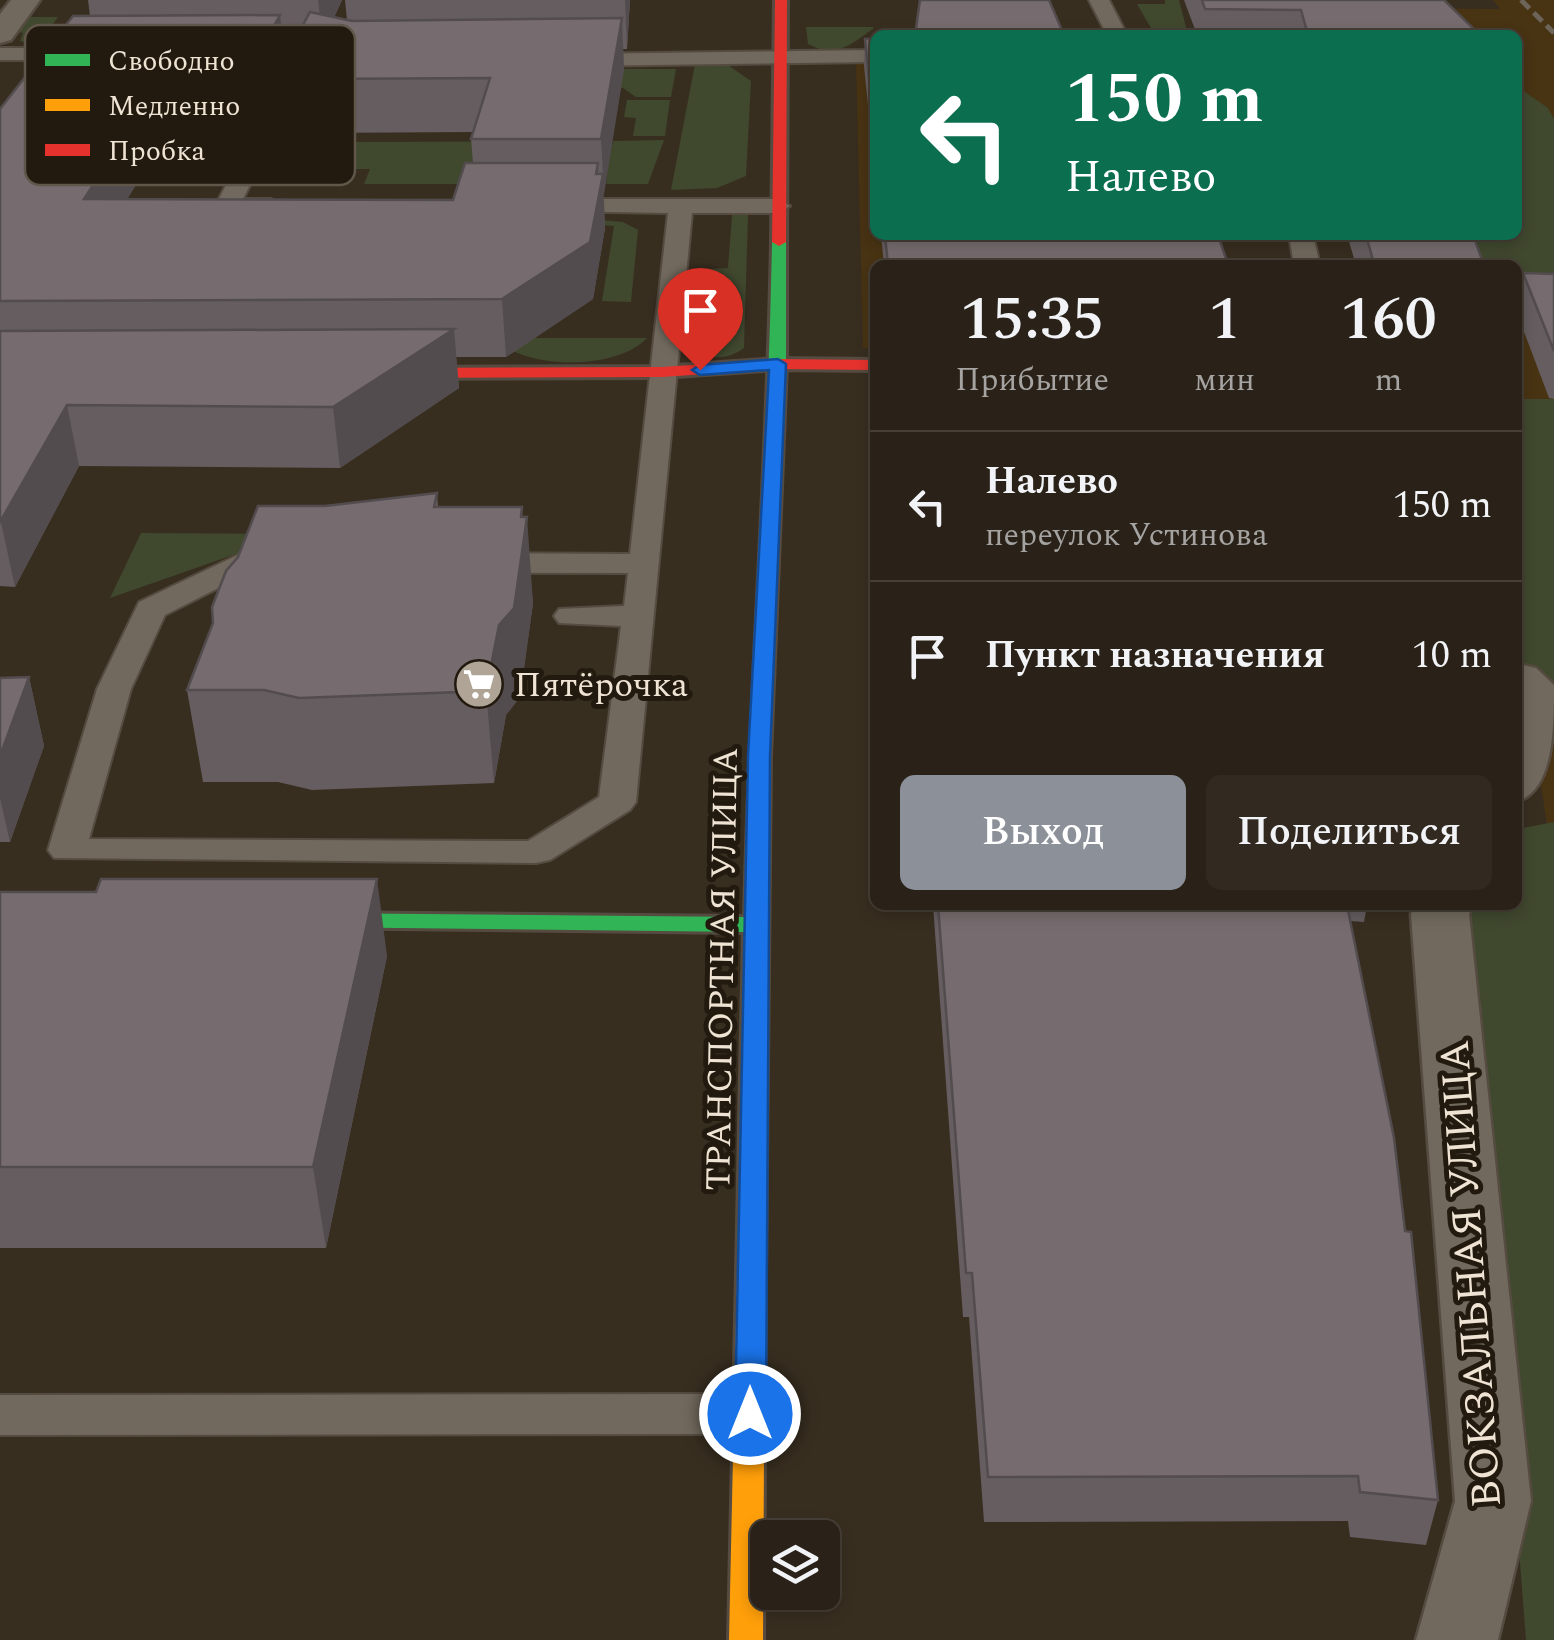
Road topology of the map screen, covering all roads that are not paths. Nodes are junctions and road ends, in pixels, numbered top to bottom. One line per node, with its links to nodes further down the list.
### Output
1 (26, 0): 5 (street)
2 (780, 0): 8 (street, ТРАНСПОРТНАЯ УЛИЦА)
3 (1099, 0): 4 (lane)
4 (1114, 30)
5 (0, 38): 6 (lane)
6 (25, 41)
7 (870, 56): 8 (lane)
8 (778, 58): 9 (lane); 14 (street, ТРАНСПОРТНАЯ УЛИЦА)
9 (561, 85)
10 (237, 185): 11 (lane)
11 (286, 206)
12 (523, 206): 13 (lane)
13 (681, 206): 14 (lane); 17 (lane)
14 (778, 206): 15 (street, ТРАНСПОРТНАЯ УЛИЦА)
15 (778, 364): 16 (street); 17 (street); 27 (street, ТРАНСПОРТНАЯ УЛИЦА)
16 (870, 364)
17 (662, 372): 18 (street); 19 (lane)
18 (350, 373)
19 (645, 564): 21 (lane); 24 (lane)
20 (571, 616): 21 (lane)
21 (639, 616): 24 (lane)
22 (1522, 682): 23 (street)
23 (1522, 780)
24 (326, 851): 26 (lane)
25 (1442, 910): 31 (street, ВОКЗАЛЬНАЯ УЛИЦА)
26 (297, 920): 27 (street)
27 (756, 925): 29 (street, ТРАНСПОРТНАЯ УЛИЦА)
28 (0, 1414): 29 (lane)
29 (750, 1414): 30 (street, ТРАНСПОРТНАЯ УЛИЦА)
30 (746, 1640)
31 (1457, 1640)

